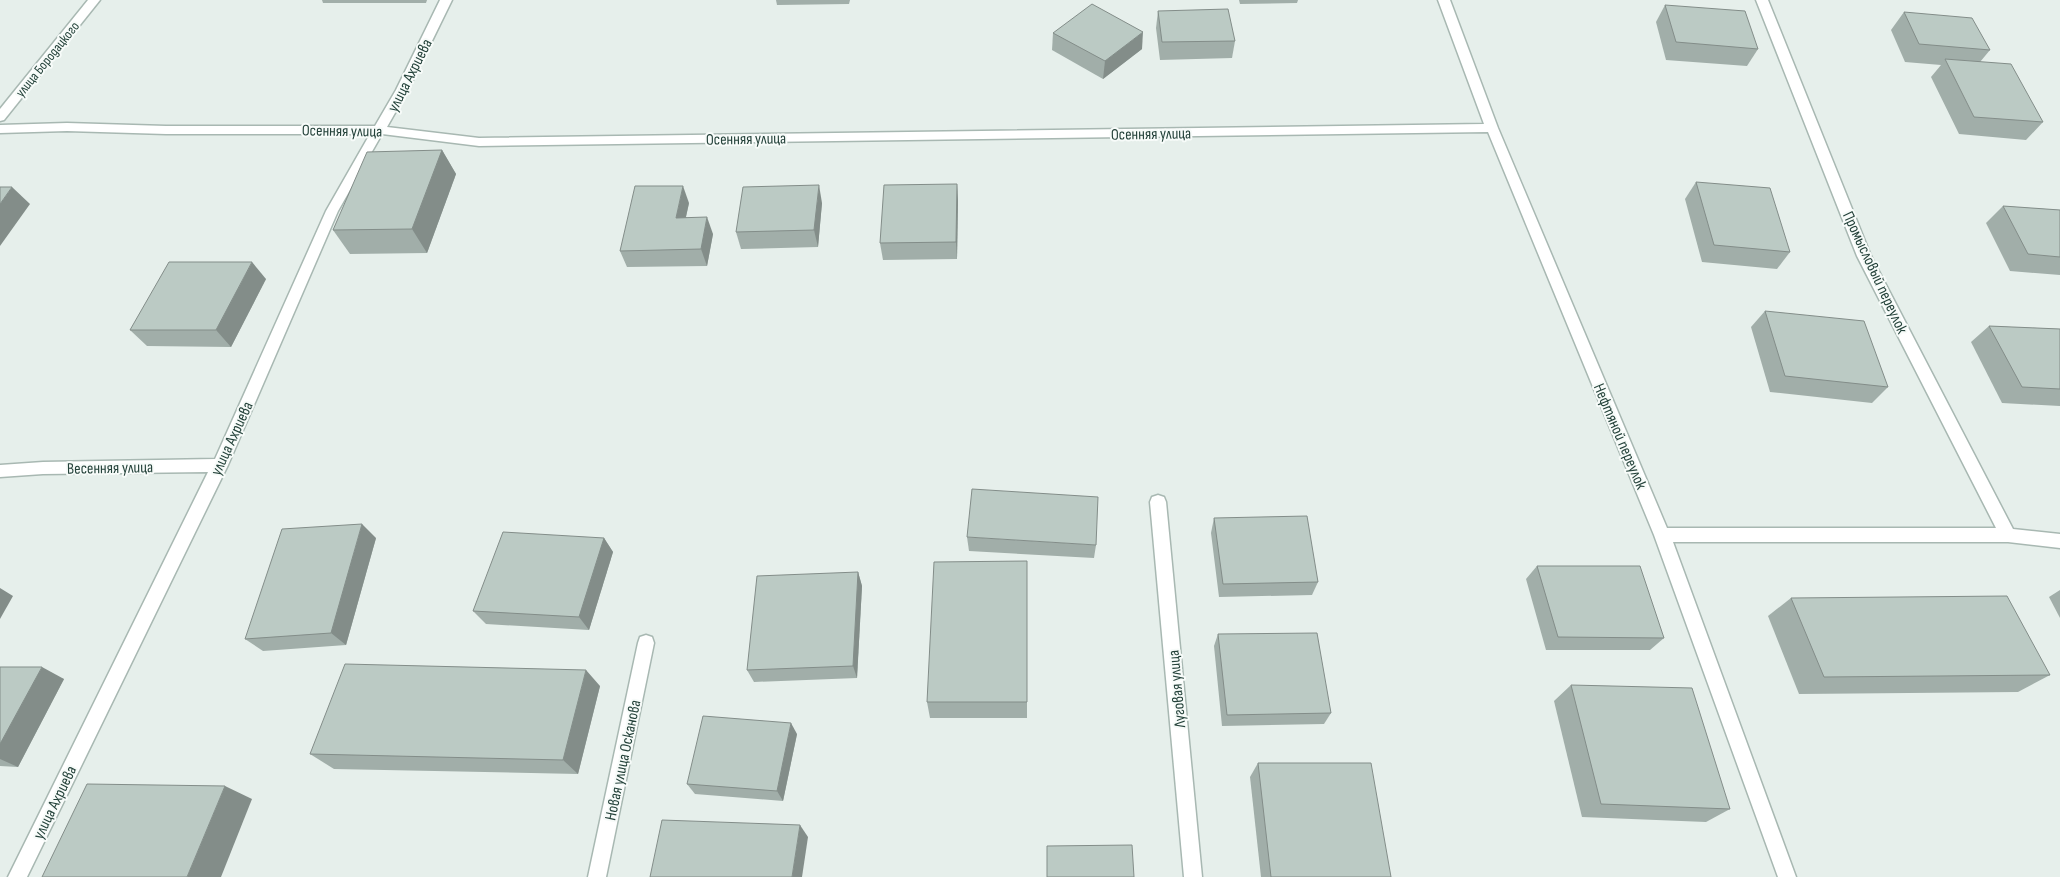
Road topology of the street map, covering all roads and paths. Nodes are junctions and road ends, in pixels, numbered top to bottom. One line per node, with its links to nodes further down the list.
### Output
1 (94, 0): 5 (street, улица Бородацкого)
2 (446, 0): 8 (street, улица Ахриева)
3 (1444, 0): 6 (street, Нефтяной переулок)
4 (1762, 0): 13 (street, Промысловый переулок)
5 (0, 117)
6 (1492, 128): 8 (street, Осенняя улица); 12 (street, Нефтяной переулок)
7 (0, 129): 8 (street, Осенняя улица)
8 (381, 130): 9 (street, улица Ахриева)
9 (220, 465): 10 (street, Весенняя улица); 16 (street, улица Ахриева)
10 (0, 471)
11 (1158, 502): 18 (street, Луговая улица)
12 (1662, 535): 13 (street); 19 (street, Нефтяной переулок)
13 (2008, 535): 14 (street)
14 (2060, 541)
15 (646, 643): 17 (street, Новая улица Осканова)
16 (17, 877)
17 (598, 877)
18 (1193, 877)
19 (1787, 877)

